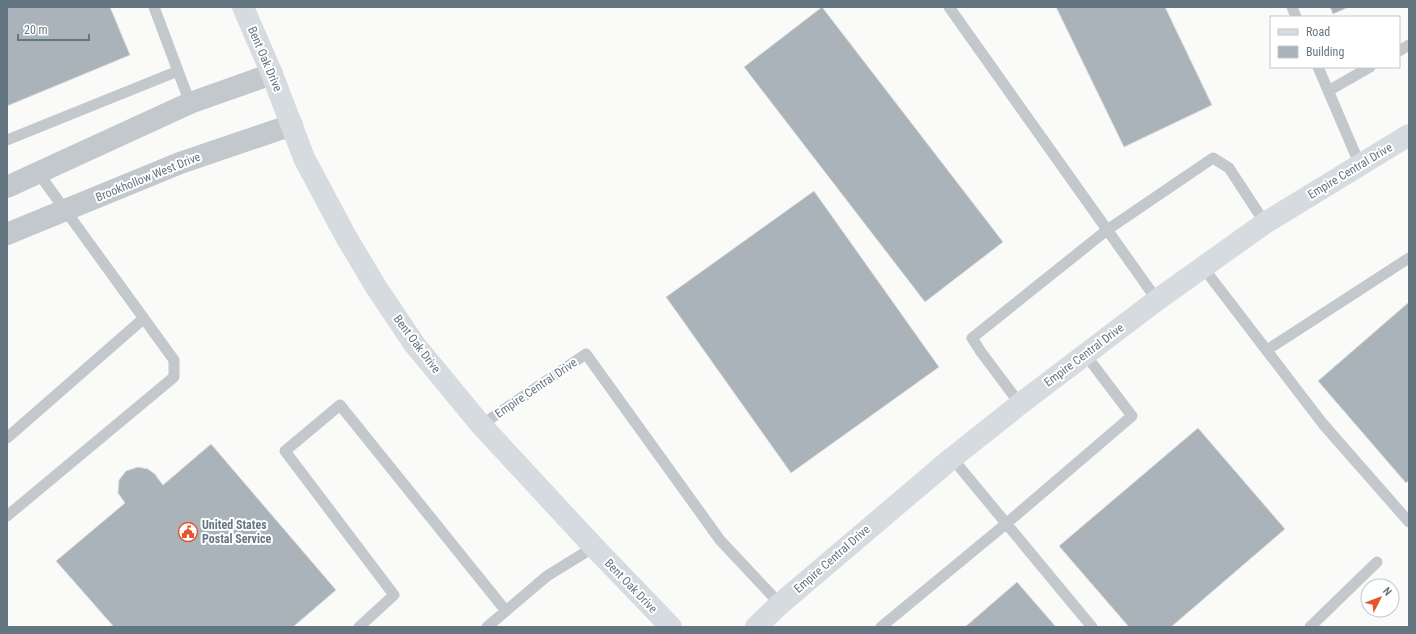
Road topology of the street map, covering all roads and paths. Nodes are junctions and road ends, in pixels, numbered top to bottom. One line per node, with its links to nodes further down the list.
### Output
1 (154, 7): 8 (lane)
2 (243, 7): 9 (street, Bent Oak Drive)
3 (949, 7): 20 (lane)
4 (1409, 45): 5 (lane)
5 (1400, 50)
6 (1318, 68): 10 (lane)
7 (1368, 68): 10 (lane)
8 (178, 71): 11 (lane); 14 (lane)
9 (272, 74): 11 (street); 12 (street, Bent Oak Drive)
10 (1328, 90): 15 (lane)
11 (190, 103): 16 (street)
12 (292, 125): 18 (street, Brookhollow West Drive); 29 (street, Bent Oak Drive)
13 (1409, 135): 15 (street, Empire Central Drive)
14 (7, 140)
15 (1360, 165): 19 (street, Empire Central Drive)
16 (38, 174): 17 (street); 18 (lane)
17 (7, 187)
18 (65, 210): 21 (street, Brookhollow West Drive); 25 (lane)
19 (1265, 223): 20 (lane); 23 (street, Empire Central Drive)
20 (1107, 230): 24 (lane); 28 (lane)
21 (7, 234)
22 (1409, 258): 26 (lane)
23 (1202, 266): 24 (street, Empire Central Drive); 26 (lane)
24 (1156, 300): 27 (street, Empire Central Drive)
25 (143, 319): 30 (lane); 32 (lane)
26 (1267, 350): 33 (lane)
27 (1085, 354): 28 (street, Empire Central Drive); 34 (lane)
28 (1020, 404): 31 (street, Empire Central Drive)
29 (481, 425): 35 (street, Bent Oak Drive); 37 (lane, Empire Central Drive)
30 (7, 438)
31 (952, 458): 34 (lane); 37 (street, Empire Central Drive)
32 (7, 516)
33 (1409, 522)
34 (1007, 523): 43 (lane); 44 (lane)
35 (594, 548): 38 (lane); 41 (street, Bent Oak Drive)
36 (1377, 562): 45 (lane)
37 (780, 604): 42 (street, Empire Central Drive)
38 (506, 611): 39 (lane); 40 (lane)
39 (359, 627)
40 (487, 627)
41 (670, 627)
42 (756, 627)
43 (881, 627)
44 (1092, 627)
45 (1310, 627)

